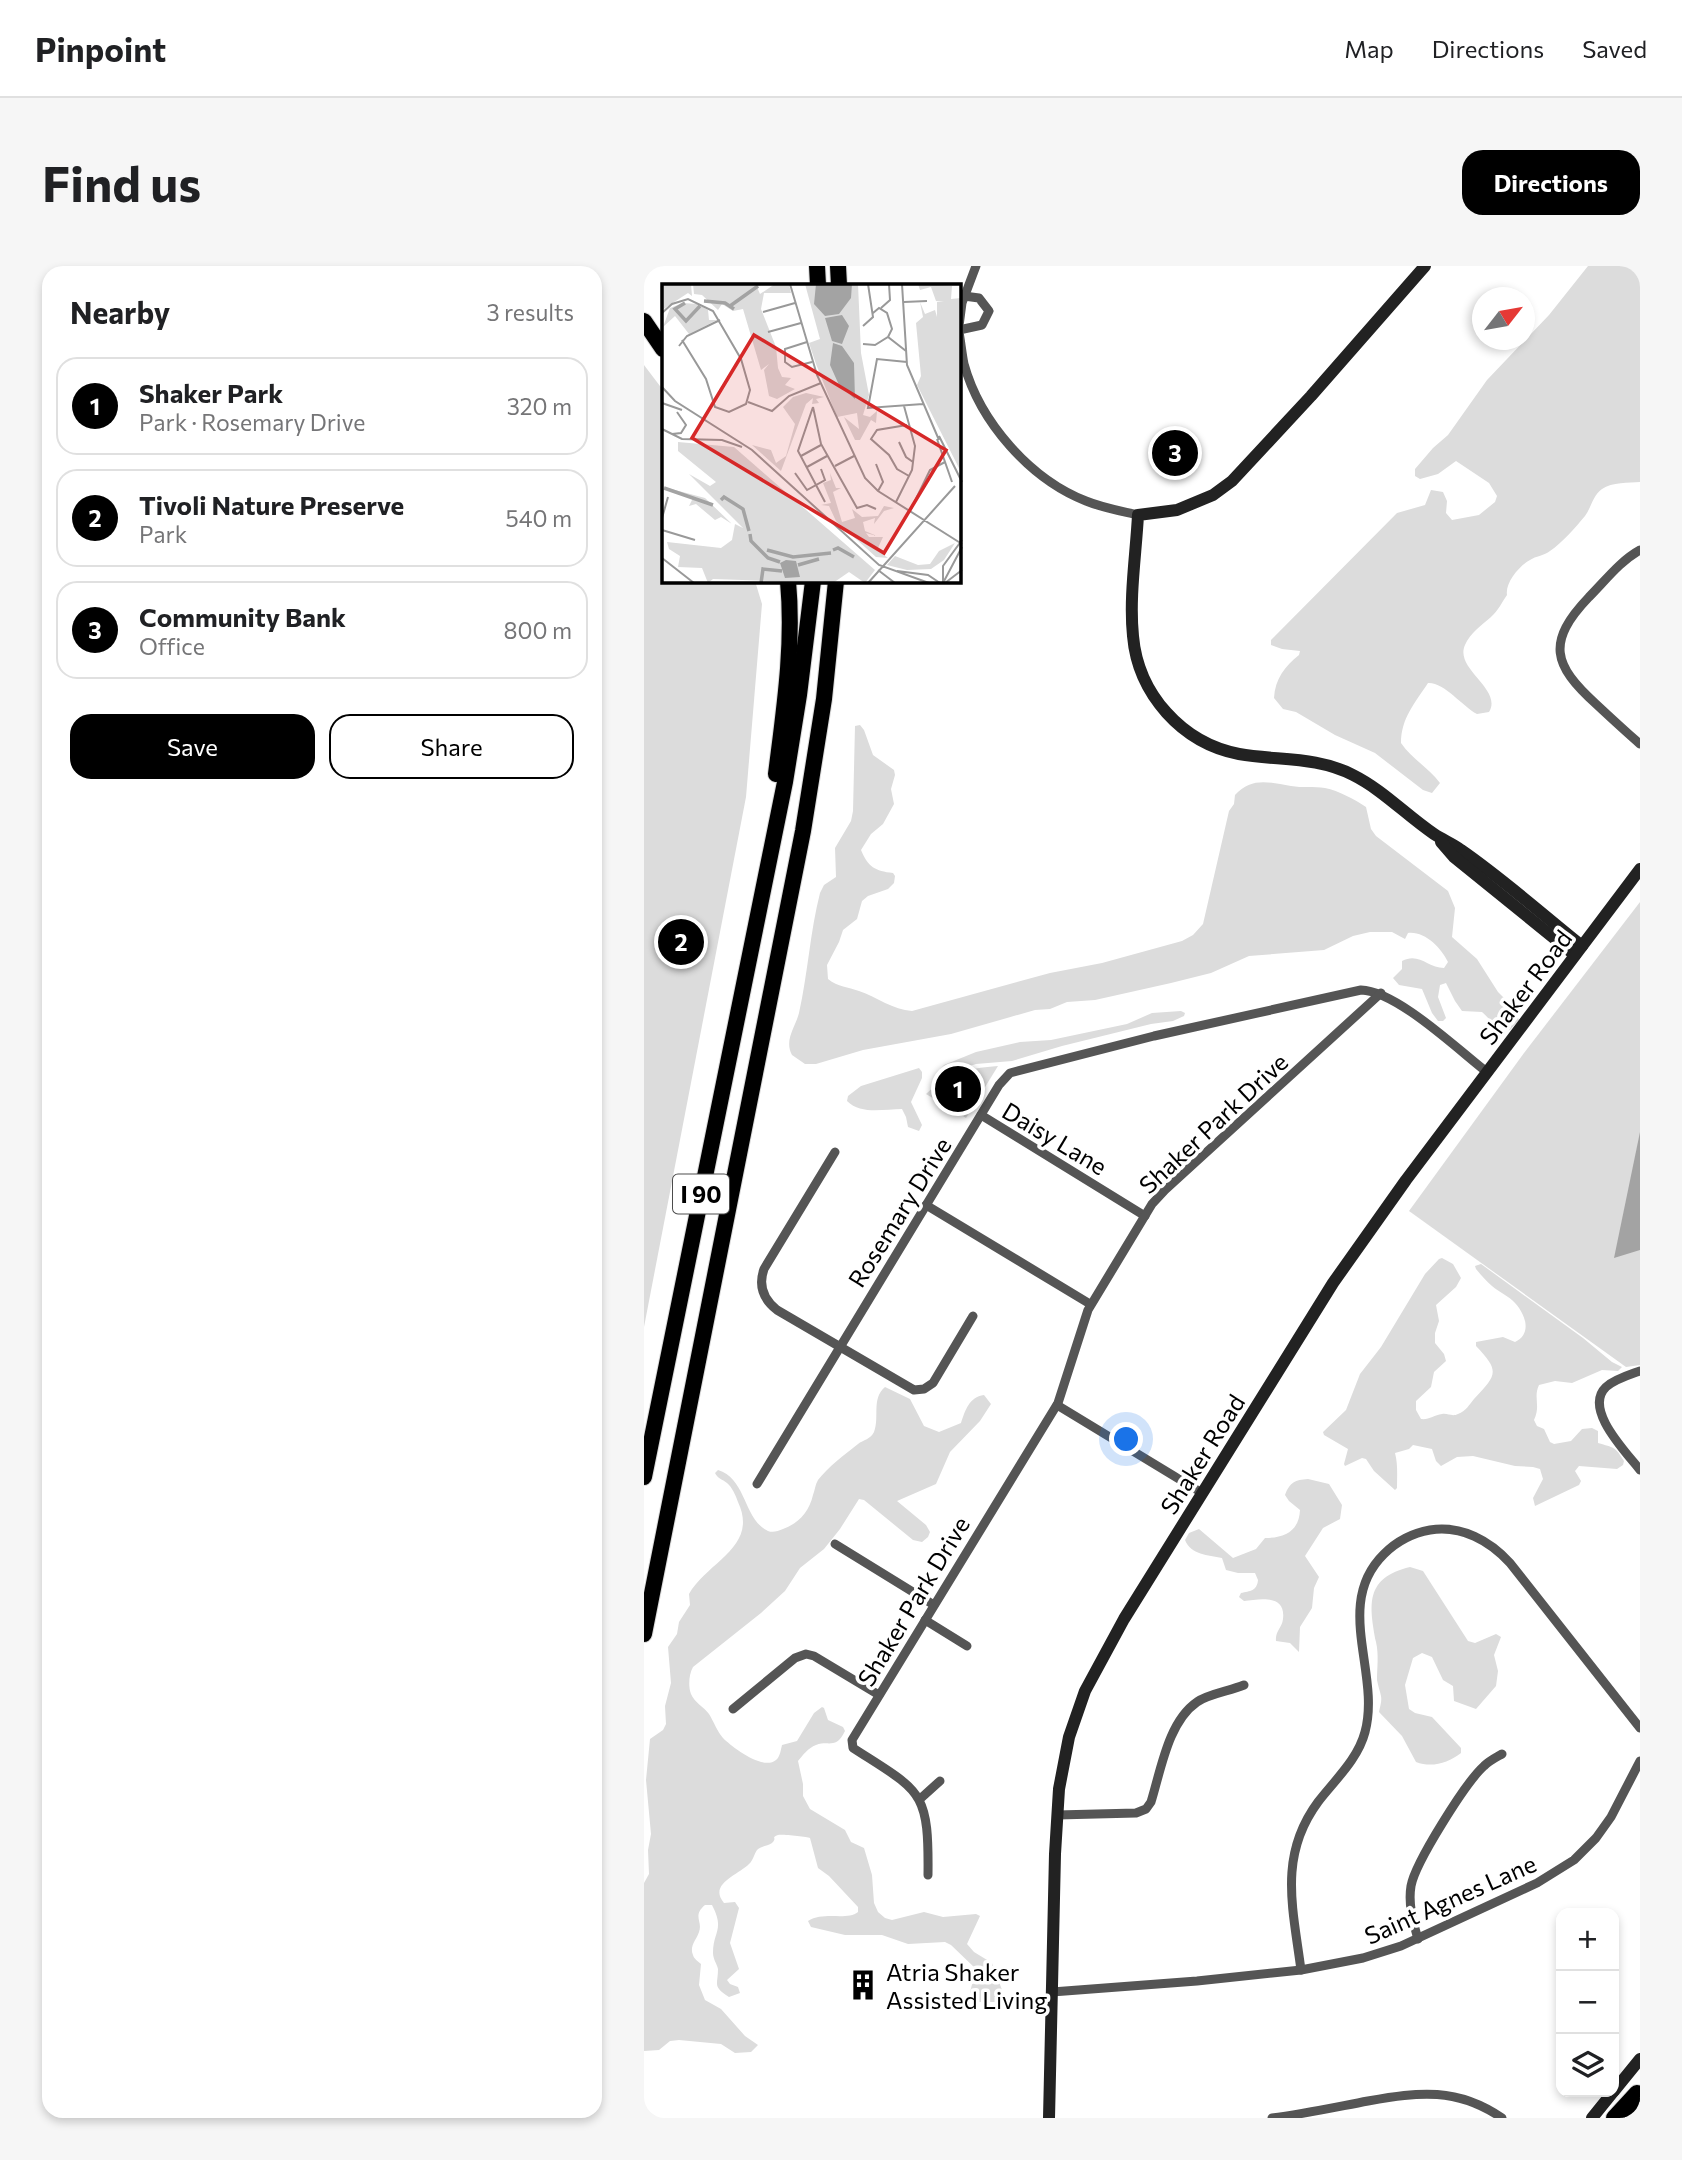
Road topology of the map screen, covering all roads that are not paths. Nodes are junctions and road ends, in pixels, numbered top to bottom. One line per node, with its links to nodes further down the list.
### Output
1 (817, 266): 6 (highway)
2 (838, 266): 7 (highway)
3 (844, 266): 8 (highway)
4 (976, 266): 9 (street)
5 (1425, 266): 15 (main road)
6 (818, 284)
7 (841, 284)
8 (841, 284)
9 (964, 296): 10 (street); 12 (street)
10 (961, 316)
11 (644, 321): 14 (highway)
12 (961, 329)
13 (961, 343): 15 (street)
14 (662, 348)
15 (1138, 514): 23 (main road)
16 (1640, 550): 20 (street)
17 (788, 583): 22 (highway)
18 (813, 583): 22 (highway, I 90)
19 (836, 583): 42 (highway, I 90)
20 (1640, 744)
21 (1640, 869): 23 (main road, Shaker Road)
22 (758, 910): 36 (highway, I 90)
23 (1578, 950): 25 (main road, Shaker Road)
24 (1381, 993): 25 (street); 26 (street, Rosemary Drive); 29 (street, Shaker Park Drive)
25 (1488, 1073): 38 (main road, Shaker Road)
26 (981, 1115): 28 (street, Rosemary Drive); 29 (street, Daisy Lane)
27 (835, 1152): 32 (street)
28 (926, 1205): 30 (street); 32 (street, Rosemary Drive)
29 (1145, 1216): 30 (street, Shaker Park Drive)
30 (1090, 1304): 34 (street, Shaker Park Drive)
31 (973, 1316): 32 (street)
32 (839, 1346): 37 (street, Rosemary Drive)
33 (1640, 1371): 35 (street)
34 (1057, 1405): 38 (street); 40 (street, Shaker Park Drive)
35 (1640, 1470)
36 (644, 1477)
37 (757, 1484)
38 (1202, 1493): 52 (main road, Shaker Road)
39 (835, 1544): 40 (street)
40 (934, 1605): 41 (street, Shaker Park Drive)
41 (925, 1620): 43 (street); 45 (street, Shaker Park Drive)
42 (644, 1634)
43 (967, 1646)
44 (1244, 1685): 52 (street)
45 (879, 1695): 46 (street); 51 (street, Shaker Park Drive)
46 (733, 1709)
47 (1640, 1728): 55 (street)
48 (1502, 1754): 54 (street)
49 (1640, 1760): 54 (street, Saint Agnes Lane)
50 (940, 1781): 51 (street)
51 (920, 1799): 53 (street)
52 (1057, 1815): 56 (main road, Shaker Road)
53 (928, 1875)
54 (1418, 1939): 55 (street, Saint Agnes Lane)
55 (1301, 1970): 56 (street, Saint Agnes Lane)
56 (1052, 1992): 61 (main road, Shaker Road)
57 (1640, 2059): 58 (main road)
58 (1619, 2084)
59 (1639, 2095): 65 (highway); 66 (main road)
60 (1608, 2097): 64 (main road)
61 (1049, 2118)
62 (1272, 2118): 63 (street)
63 (1502, 2118)
64 (1592, 2118)
65 (1616, 2118)
66 (1631, 2118)

